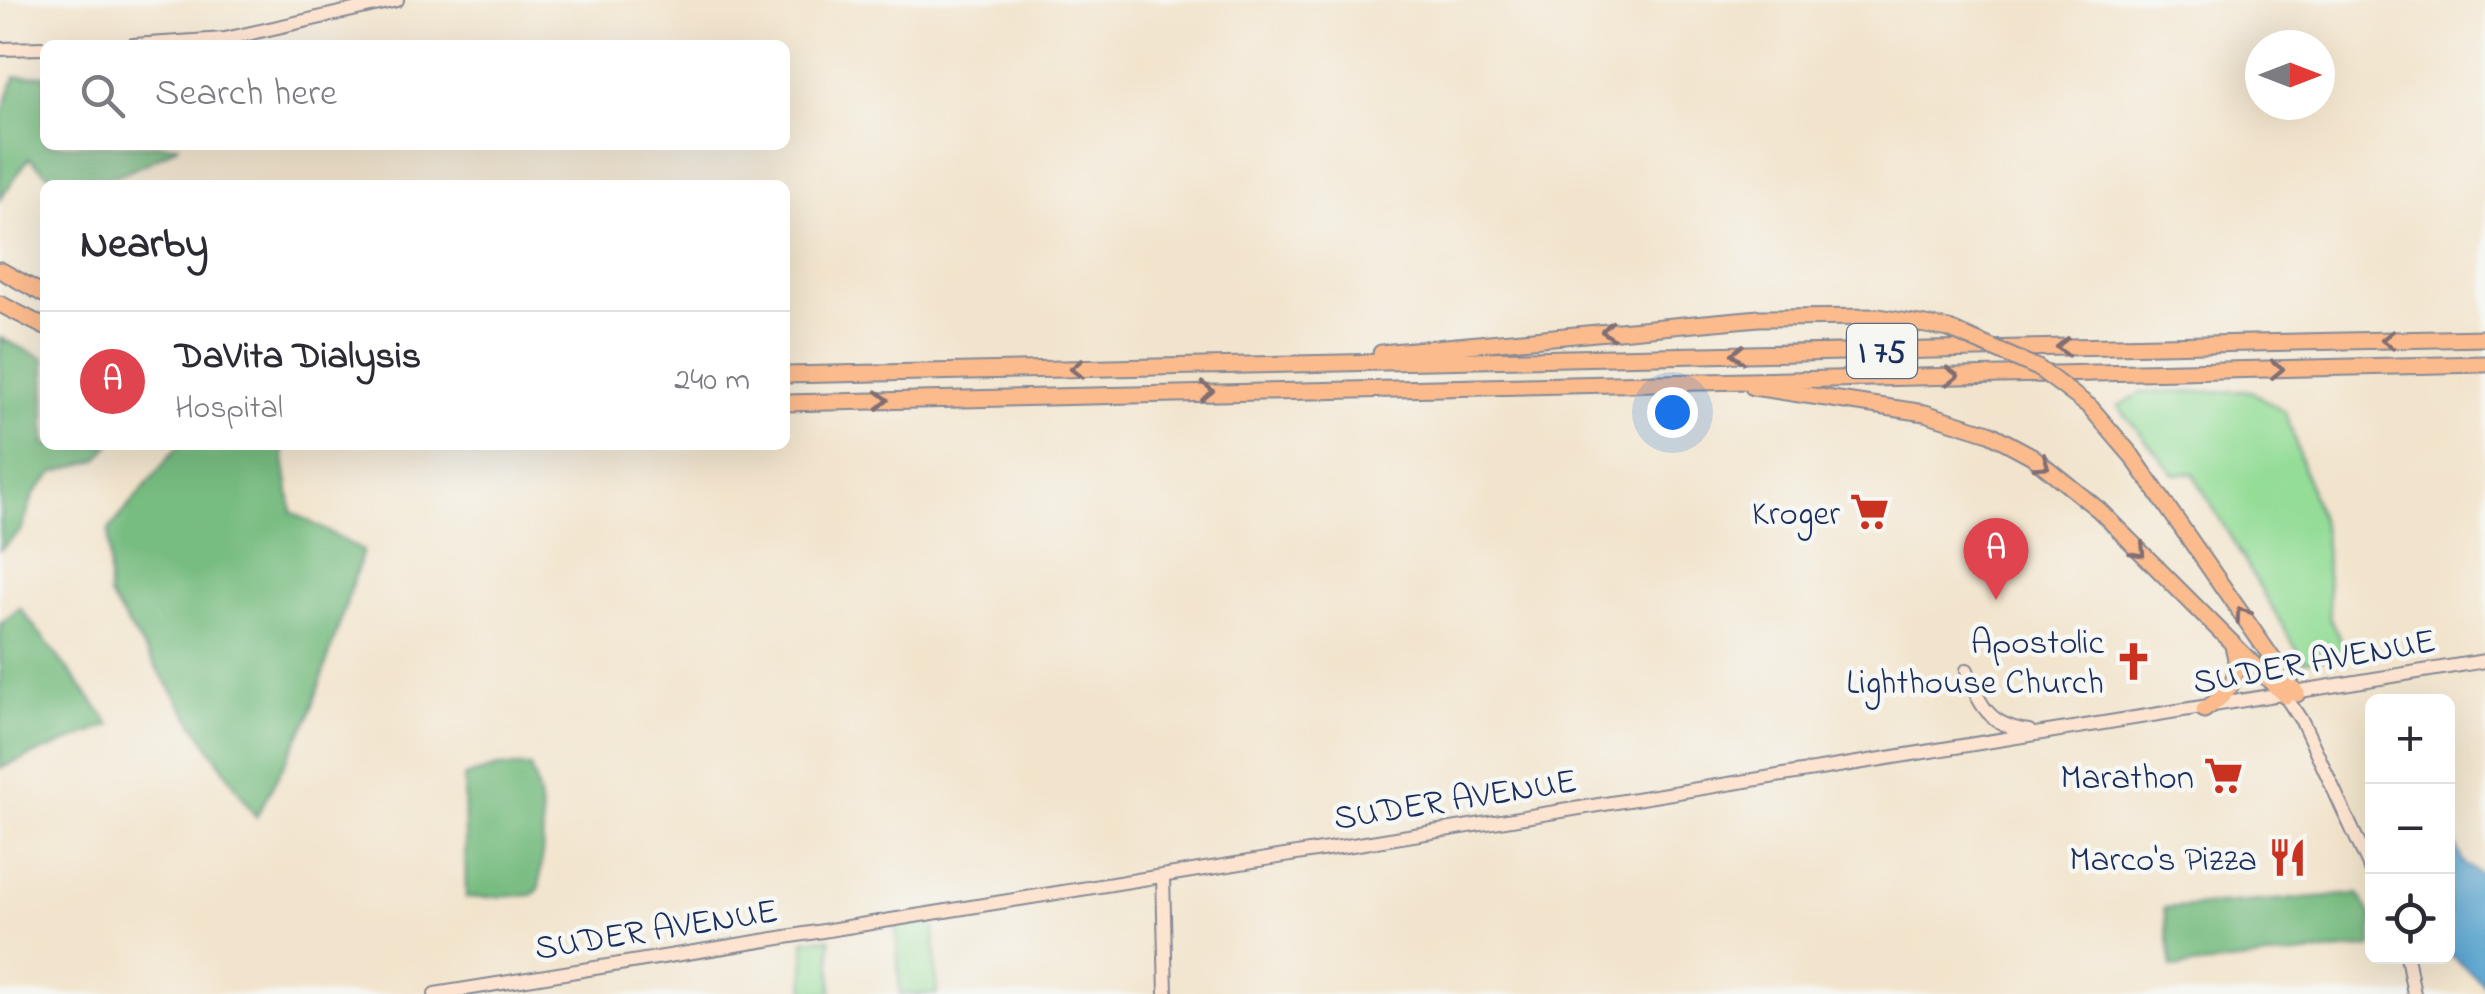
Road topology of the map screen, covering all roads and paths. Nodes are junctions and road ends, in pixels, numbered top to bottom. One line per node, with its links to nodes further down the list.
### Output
1 (397, 0): 2 (street)
2 (210, 40)
3 (40, 48): 4 (street)
4 (0, 49)
5 (2, 271): 6 (highway)
6 (40, 291)
7 (0, 304): 8 (highway)
8 (40, 324)
9 (2485, 338): 10 (highway, I 75, one-way to 10)
10 (1280, 364): 12 (highway, I 75, one-way to 12); 18 (highway, one-way to 10, bridge)
11 (2485, 364): 13 (highway, I 75, one-way to 11)
12 (790, 375)
13 (1715, 381): 14 (highway, I 75, one-way to 13); 15 (highway, one-way to 15)
14 (790, 403)
15 (2234, 646): 18 (highway); 19 (highway)
16 (2485, 661): 18 (street, SUDER AVENUE)
17 (1967, 670): 20 (street)
18 (2291, 695): 19 (street, SUDER AVENUE); 21 (street)
19 (2204, 710): 20 (street, SUDER AVENUE)
20 (2046, 733): 22 (street, SUDER AVENUE)
21 (2365, 857)
22 (1163, 876): 24 (street, SUDER AVENUE); 25 (street)
23 (2408, 964): 26 (street)
24 (435, 994)
25 (1166, 994)
26 (2414, 994)

